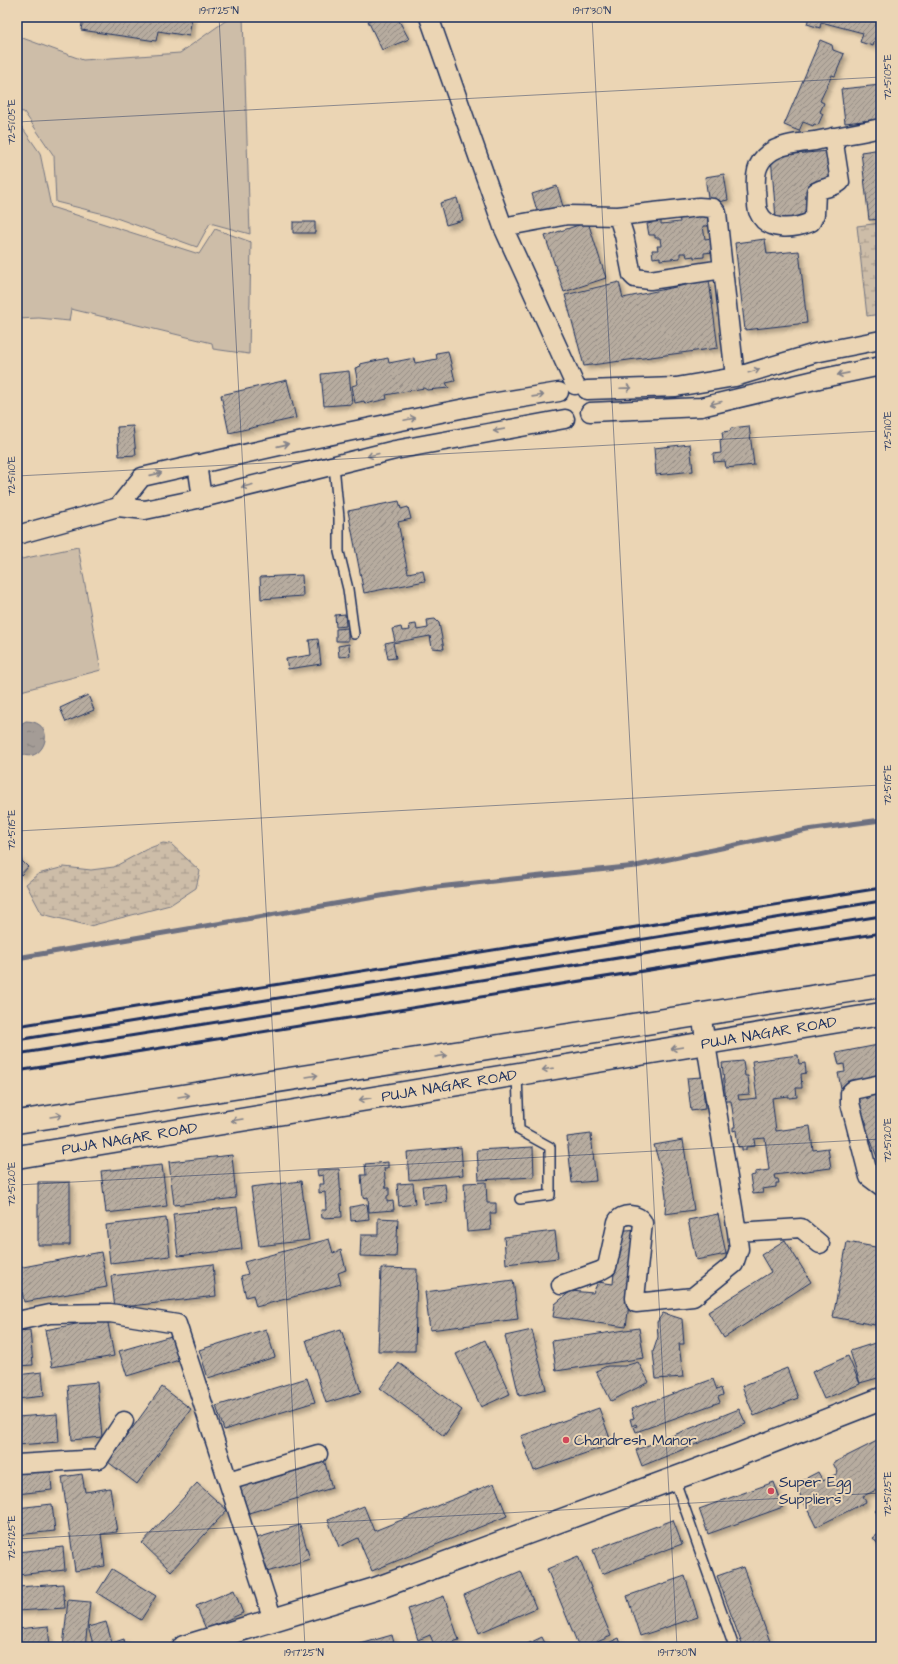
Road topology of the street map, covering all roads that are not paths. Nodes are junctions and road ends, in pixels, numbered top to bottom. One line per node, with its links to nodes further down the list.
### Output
1 (429, 17): 5 (street)
2 (881, 128): 3 (street)
3 (833, 137): 3 (street)
4 (618, 216): 5 (street); 6 (street); 6 (street)
5 (504, 227): 12 (street)
6 (723, 269): 10 (street)
7 (881, 340): 8 (street)
8 (815, 353): 10 (street, one-way to 8); 11 (street)
9 (881, 366): 11 (street, one-way to 11)
10 (735, 377): 12 (street, one-way to 10)
11 (819, 379): 13 (street, one-way to 13)
12 (574, 389): 13 (street); 14 (street); 15 (street, one-way to 12)
13 (590, 412): 14 (street)
14 (565, 419): 16 (street, one-way to 16)
15 (390, 423): 16 (street); 17 (street, one-way to 15)
16 (395, 450): 18 (street, one-way to 18)
17 (197, 464): 19 (street); 20 (street, one-way to 17)
18 (334, 465): 19 (street, one-way to 19); 22 (lane)
19 (202, 498): 20 (street)
20 (118, 507): 21 (street)
21 (17, 536)
22 (354, 634)
23 (881, 986): 24 (street, PUJA NAGAR ROAD)
24 (701, 1014): 26 (street); 29 (street, PUJA NAGAR ROAD, one-way to 24)
25 (881, 1014): 26 (street, PUJA NAGAR ROAD)
26 (706, 1043): 27 (street, PUJA NAGAR ROAD, one-way to 27); 33 (street)
27 (517, 1074): 30 (street, PUJA NAGAR ROAD, one-way to 30); 32 (lane)
28 (881, 1084): 31 (street)
29 (17, 1122)
30 (17, 1157)
31 (881, 1186)
32 (520, 1199)
33 (737, 1232): 34 (street); 35 (street)
34 (820, 1244)
35 (560, 1285)
36 (17, 1321): 42 (street)
37 (881, 1399): 41 (street)
38 (124, 1421): 40 (street)
39 (318, 1454): 42 (street)
40 (17, 1464)
41 (674, 1478): 43 (street); 45 (lane)
42 (228, 1481): 43 (street)
43 (273, 1620): 44 (street)
44 (184, 1647)
45 (734, 1647)

